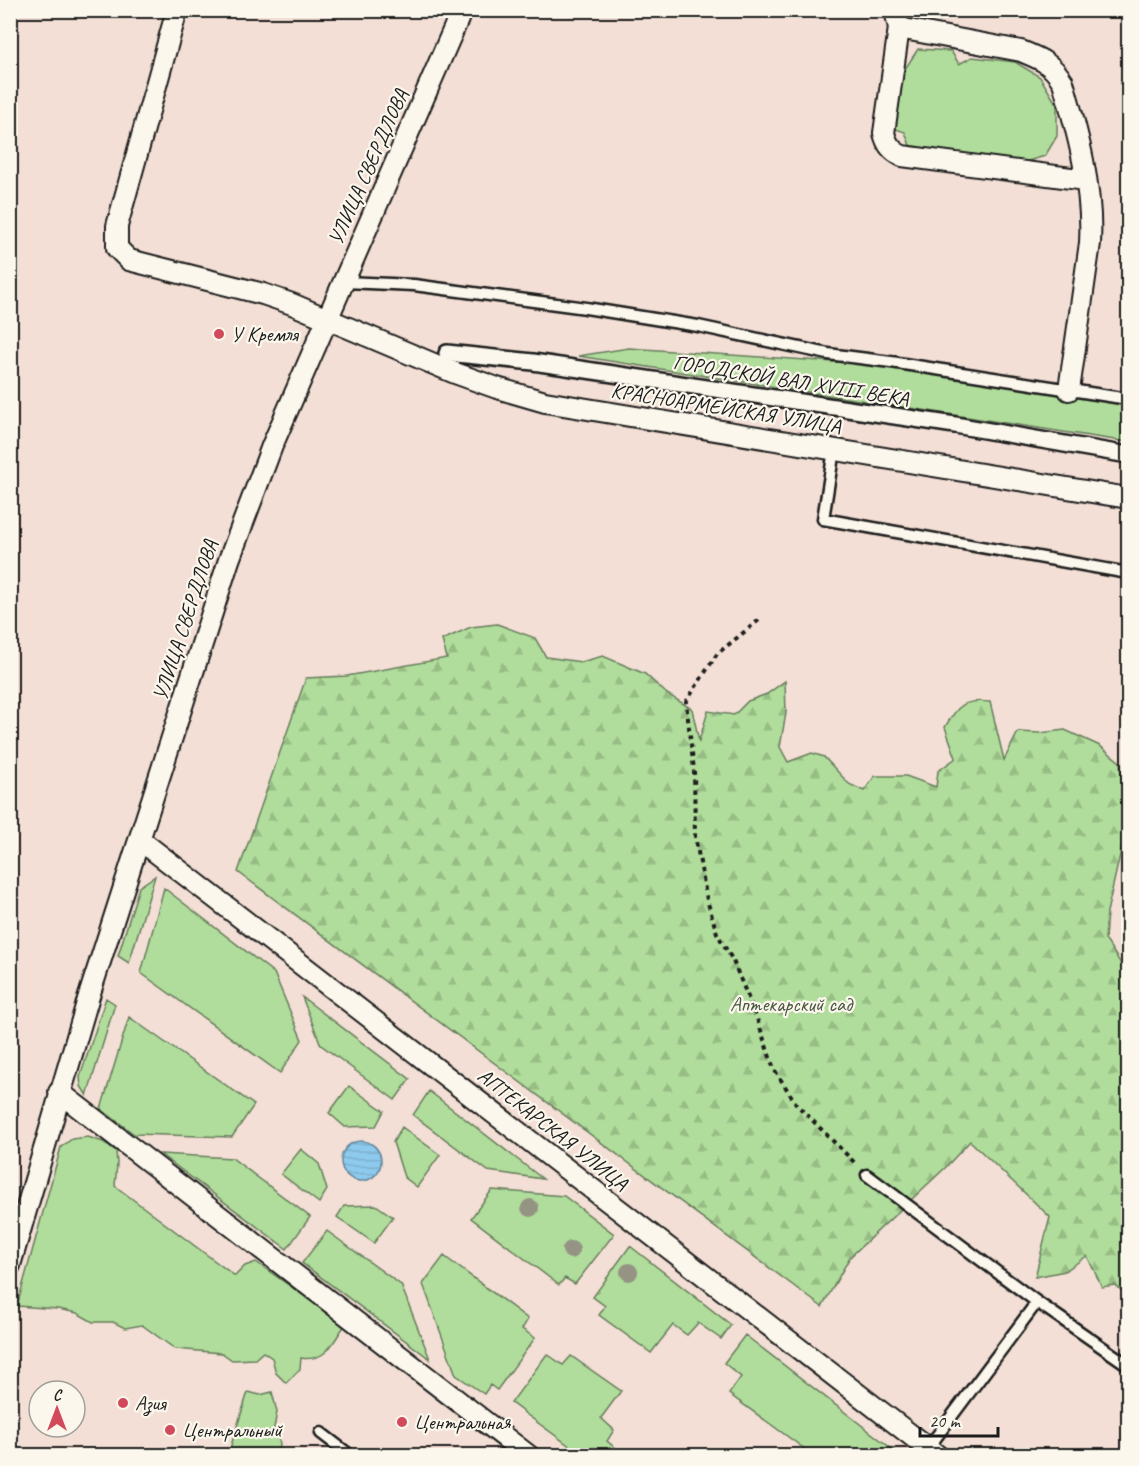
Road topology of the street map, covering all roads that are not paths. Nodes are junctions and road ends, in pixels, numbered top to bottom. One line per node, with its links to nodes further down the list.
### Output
1 (177, 10): 6 (street, КРАСНОАРМЕЙСКАЯ УЛИЦА)
2 (462, 10): 5 (street, УЛИЦА СВЕРДЛОВА)
3 (897, 19): 4 (street); 4 (street)
4 (1086, 180): 8 (street)
5 (345, 282): 6 (street, УЛИЦА СВЕРДЛОВА); 8 (lane)
6 (328, 319): 10 (street, КРАСНОАРМЕЙСКАЯ УЛИЦА); 14 (street, УЛИЦА СВЕРДЛОВА)
7 (447, 353): 11 (street, ГОРОДСКОЙ ВАЛ XVIII ВЕКА)
8 (1069, 390): 9 (lane)
9 (1128, 399)
10 (834, 450): 12 (street, КРАСНОАРМЕЙСКАЯ УЛИЦА); 13 (lane)
11 (1128, 455)
12 (1128, 498)
13 (1128, 573)
14 (140, 840): 15 (street, УЛИЦА СВЕРДЛОВА); 21 (street, АПТЕКАРСКАЯ УЛИЦА)
15 (59, 1092): 17 (street, УЛИЦА СВЕРДЛОВА); 23 (street)
16 (867, 1175): 18 (lane)
17 (10, 1264)
18 (1037, 1302): 19 (lane); 21 (lane)
19 (1128, 1365)
20 (321, 1433): 22 (lane)
21 (933, 1452)
22 (351, 1455)
23 (529, 1455)

